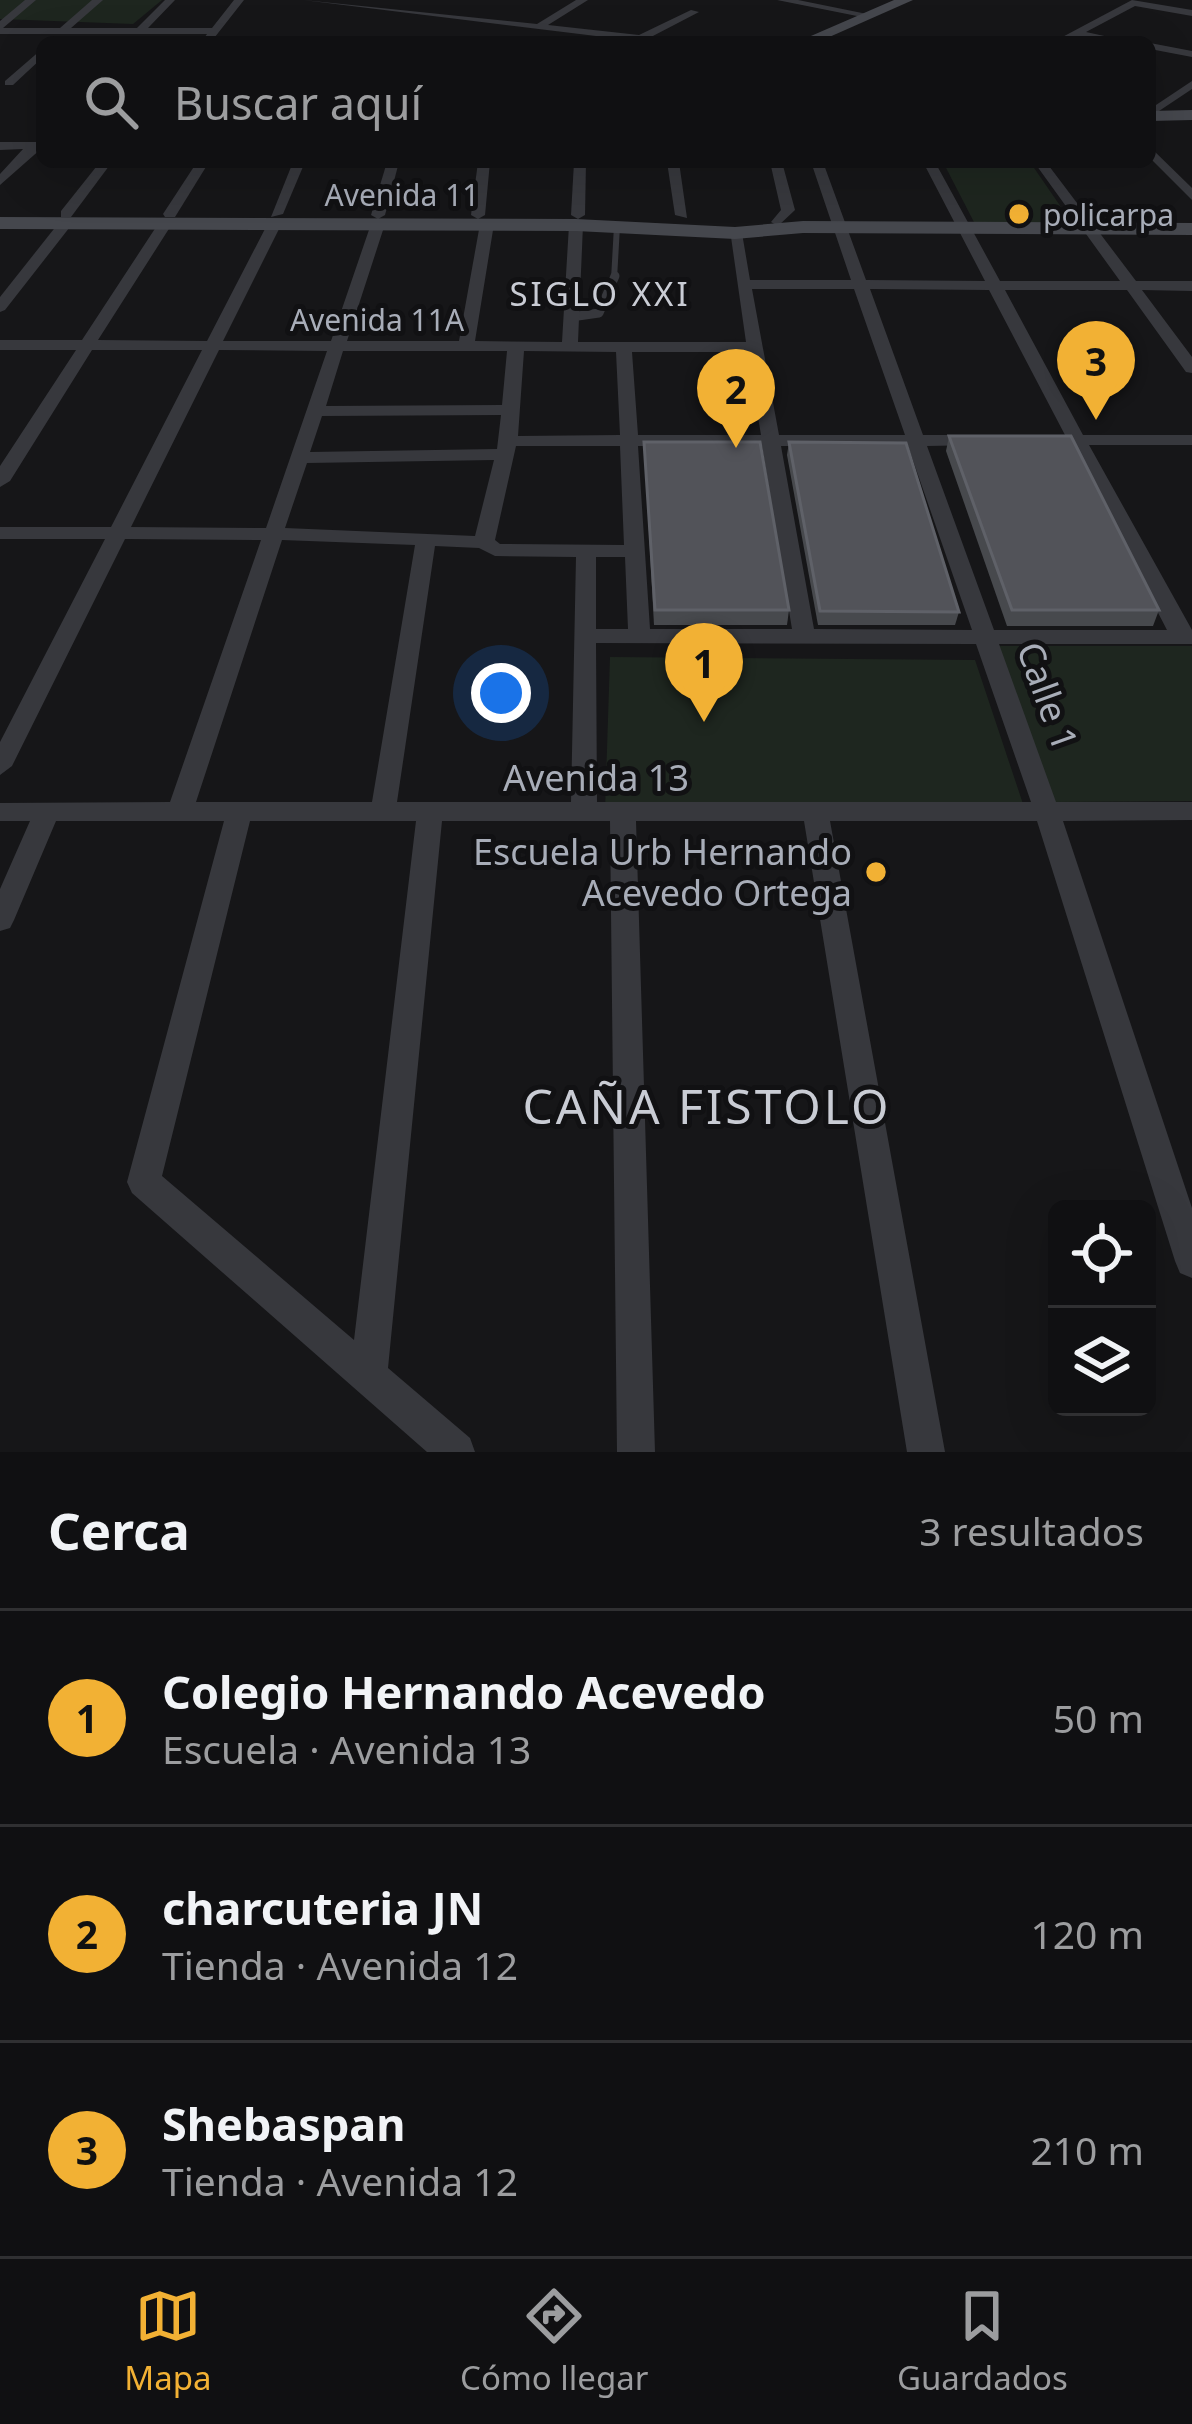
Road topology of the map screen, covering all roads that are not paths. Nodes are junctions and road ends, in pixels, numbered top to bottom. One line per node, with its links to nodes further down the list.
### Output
1 (32, 0): 15 (street)
2 (98, 0): 17 (street)
3 (170, 0): 18 (street)
4 (239, 0): 19 (street)
5 (308, 0): 11 (street)
6 (401, 0): 11 (street)
7 (583, 0): 16 (street)
8 (782, 0): 14 (street)
9 (906, 0): 14 (street)
10 (1136, 1): 13 (street); 20 (street)
11 (377, 8): 16 (street)
12 (694, 12): 23 (street)
13 (1192, 13)
14 (867, 15): 24 (street)
15 (0, 28): 17 (street)
16 (536, 28): 22 (street)
17 (62, 31): 18 (street)
18 (140, 31): 19 (street)
19 (215, 31): 21 (street)
20 (1077, 33): 25 (street); 26 (street)
21 (211, 36)
22 (611, 36)
23 (645, 36)
24 (819, 36)
25 (1071, 36)
26 (1094, 36)
27 (1156, 47): 28 (street)
28 (1192, 54)
29 (36, 57): 31 (street)
30 (26, 82): 31 (street)
31 (5, 83)
32 (1192, 84): 34 (street)
33 (1156, 93): 34 (street)
34 (1172, 96): 35 (street); 36 (street)
35 (1192, 100)
36 (1156, 110)
37 (1156, 115): 38 (street)
38 (1192, 115)
39 (36, 145): 40 (street)
40 (0, 146)
41 (36, 147): 54 (street)
42 (1156, 157): 55 (street)
43 (102, 168): 58 (street)
44 (199, 168): 59 (street)
45 (296, 168): 60 (street)
46 (391, 168): 61 (street)
47 (484, 168): 62 (street)
48 (580, 168): 63 (street)
49 (674, 168): 57 (street)
50 (778, 168): 64 (street)
51 (819, 168): 68 (street, Calle 1)
52 (932, 168): 69 (street)
53 (1044, 168): 70 (street)
54 (0, 182)
55 (1192, 196)
56 (0, 214): 58 (street, Avenida 11)
57 (682, 215): 63 (street, Avenida 11); 64 (street, Avenida 11)
58 (66, 218): 59 (street, Avenida 11); 65 (street, Avenida 11); 78 (street)
59 (168, 219): 60 (street, Avenida 11); 81 (street)
60 (274, 219): 61 (street, Avenida 11); 82 (street)
61 (378, 219): 62 (street, Avenida 11); 83 (street)
62 (482, 219): 63 (street, Avenida 11); 84 (street)
63 (577, 220): 66 (street, Avenida 11); 79 (street)
64 (778, 222): 67 (street, Avenida 11)
65 (0, 224)
66 (617, 226): 72 (street, Avenida 11); 79 (lane)
67 (803, 227): 68 (street, Avenida 11); 72 (street, Avenida 11)
68 (842, 227): 69 (street, Avenida 11); 74 (street, Calle 1)
69 (965, 229): 70 (street, Avenida 11); 75 (street)
70 (1089, 229): 71 (street, Avenida 11); 76 (street)
71 (1192, 229)
72 (735, 232): 73 (street)
73 (744, 284): 74 (street); 88 (street)
74 (860, 285): 75 (street); 93 (street, Calle 1)
75 (995, 285): 76 (street); 96 (street)
76 (1131, 286): 77 (street); 89 (street)
77 (1192, 286)
78 (0, 307)
79 (572, 317): 86 (street)
80 (0, 345): 81 (street, Avenida 11A)
81 (87, 345): 82 (street, Avenida 11A); 101 (street)
82 (213, 345): 83 (street, Avenida 11A); 102 (street)
83 (338, 346): 84 (street, Avenida 11A); 91 (street)
84 (466, 346): 85 (street, Avenida 11A)
85 (516, 347): 86 (street, Avenida 11A); 90 (street)
86 (570, 347): 87 (street, Avenida 11A)
87 (624, 347): 88 (street, Avenida 11A); 98 (street)
88 (754, 347): 92 (street)
89 (1192, 368)
90 (510, 410): 91 (street); 99 (street)
91 (315, 411): 100 (street)
92 (768, 440): 93 (street); 98 (street); 111 (street)
93 (915, 440): 94 (street); 112 (street, Calle 1)
94 (1008, 440)
95 (1031, 440): 96 (street)
96 (1077, 440): 97 (street); 113 (street)
97 (1192, 440)
98 (629, 441): 99 (street); 108 (street)
99 (506, 447): 100 (street); 106 (street)
100 (299, 458): 104 (street)
101 (0, 481)
102 (118, 532): 103 (street); 104 (street); 114 (street)
103 (0, 533)
104 (274, 534): 105 (street); 118 (street)
105 (426, 540): 106 (street); 120 (street)
106 (484, 542): 107 (street)
107 (586, 550): 108 (street); 109 (street)
108 (636, 550): 110 (street)
109 (586, 636): 110 (street); 122 (street)
110 (639, 636): 111 (street)
111 (804, 636): 112 (street)
112 (985, 636): 113 (street); 125 (street, Calle 1)
113 (1187, 637)
114 (0, 766)
115 (1192, 811): 125 (street, Avenida 13)
116 (0, 812): 117 (street, Avenida 13)
117 (47, 812): 118 (street, Avenida 13); 126 (street)
118 (180, 812): 119 (street, Avenida 13)
119 (239, 812): 120 (street, Avenida 13); 128 (street)
120 (383, 812): 121 (street, Avenida 13)
121 (430, 813): 122 (street, Avenida 13); 128 (street)
122 (584, 813): 123 (street, Avenida 13)
123 (623, 814): 124 (street, Avenida 13); 130 (street)
124 (816, 814): 125 (street, Avenida 13); 131 (street)
125 (1048, 814): 127 (street, Calle 1)
126 (0, 920)
127 (1192, 1261)
128 (368, 1379): 129 (street)
129 (456, 1452)
130 (636, 1452)
131 (926, 1452)

